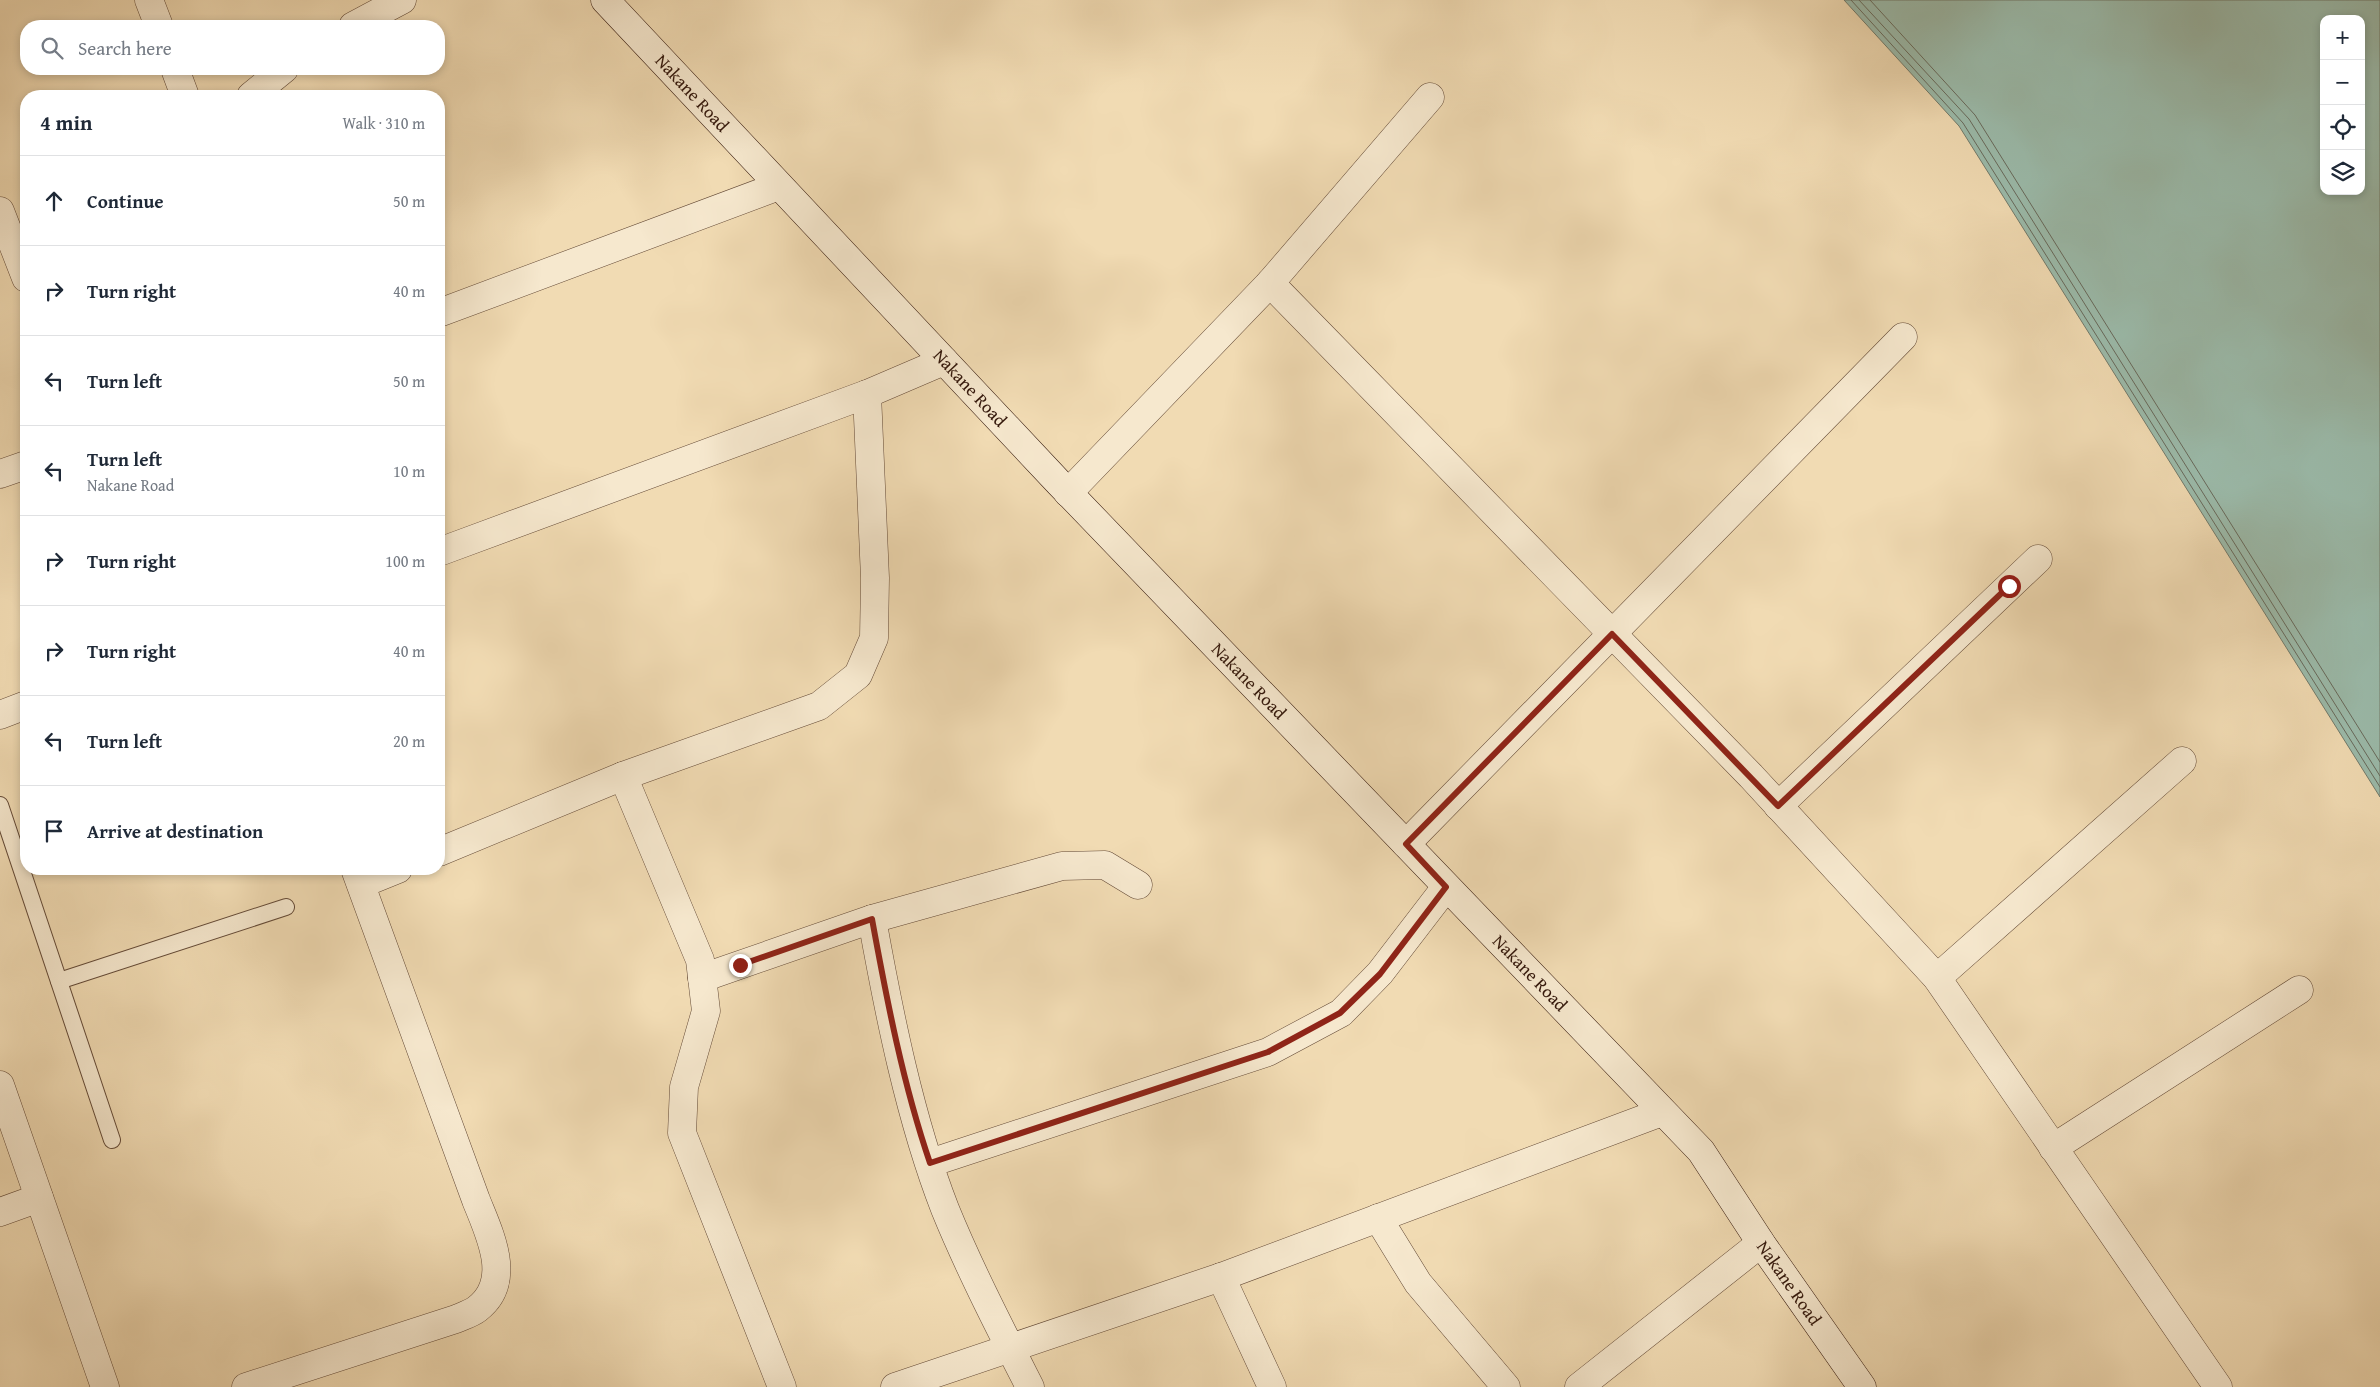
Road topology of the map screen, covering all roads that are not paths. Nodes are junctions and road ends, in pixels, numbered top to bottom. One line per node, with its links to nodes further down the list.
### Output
1 (149, 0): 4 (street)
2 (402, 0): 5 (street)
3 (605, 0): 11 (street, Nakane Road)
4 (157, 20)
5 (364, 20)
6 (177, 75): 8 (street)
7 (277, 75): 9 (street)
8 (184, 90)
9 (258, 90)
10 (1430, 97): 14 (street)
11 (779, 186): 15 (street); 17 (street, Nakane Road)
12 (0, 211): 13 (street)
13 (20, 263)
14 (1270, 283): 21 (street); 24 (street)
15 (445, 311)
16 (1903, 337): 24 (street)
17 (944, 362): 18 (street); 21 (street, Nakane Road)
18 (867, 394): 22 (street); 28 (street)
19 (20, 467): 20 (street)
20 (0, 474)
21 (1068, 493): 31 (street, Nakane Road)
22 (445, 550)
23 (2038, 559): 30 (street)
24 (1612, 634): 30 (street); 31 (street)
25 (20, 707): 26 (street)
26 (0, 715)
27 (2182, 761): 41 (street)
28 (622, 776): 32 (street); 40 (street)
29 (0, 805): 33 (lane)
30 (1778, 806): 41 (street)
31 (1406, 844): 37 (street, Nakane Road)
32 (445, 850)
33 (20, 865)
34 (23, 875): 42 (lane)
35 (358, 876): 55 (street)
36 (1138, 885): 39 (street)
37 (1446, 887): 45 (street, Nakane Road); 48 (street)
38 (286, 907): 42 (lane)
39 (872, 919): 40 (street); 48 (street)
40 (702, 978): 58 (street)
41 (1938, 978): 47 (street)
42 (59, 981): 46 (lane)
43 (2299, 990): 47 (street)
44 (0, 1085): 49 (street)
45 (1662, 1112): 51 (street); 52 (street, Nakane Road)
46 (112, 1140)
47 (2053, 1148): 65 (street)
48 (930, 1163): 54 (street)
49 (39, 1198): 50 (street); 56 (street)
50 (0, 1212)
51 (1378, 1218): 53 (street); 62 (street)
52 (1761, 1243): 63 (street); 64 (street, Nakane Road)
53 (1221, 1277): 54 (street); 61 (street)
54 (1010, 1348): 59 (street); 60 (street)
55 (291, 1379): 57 (street)
56 (105, 1387)
57 (246, 1387)
58 (782, 1387)
59 (894, 1387)
60 (1030, 1387)
61 (1272, 1387)
62 (1506, 1387)
63 (1579, 1387)
64 (1862, 1387)
65 (2218, 1387)

